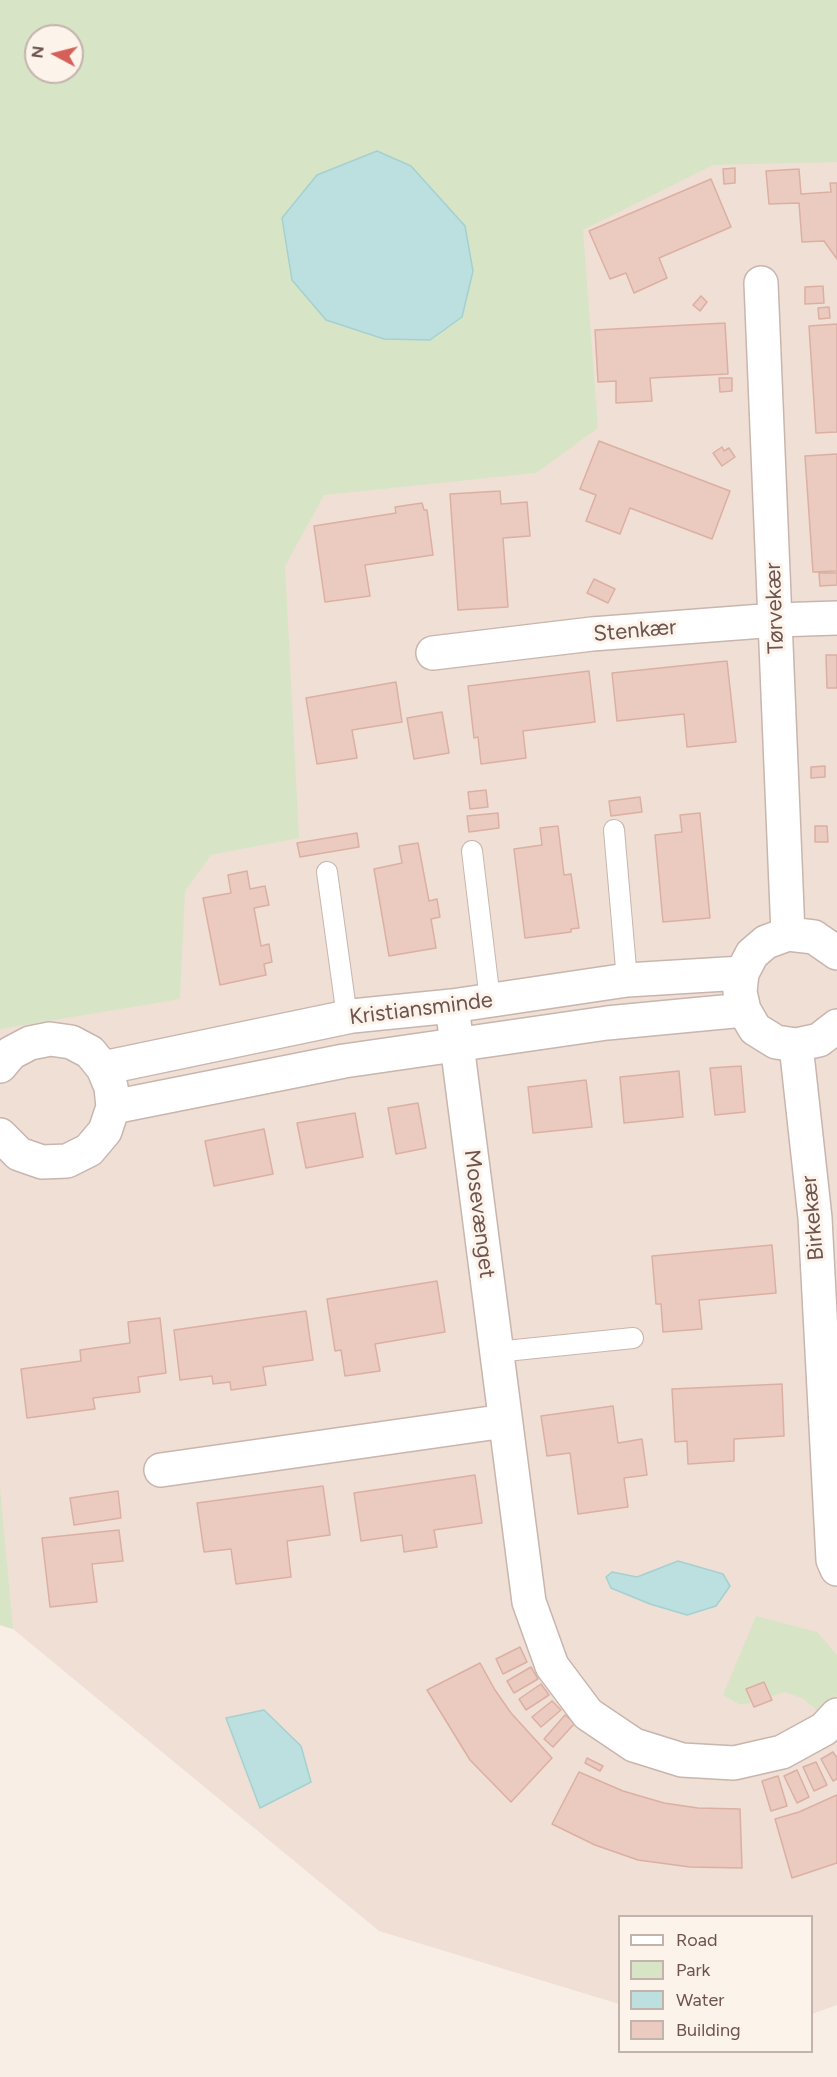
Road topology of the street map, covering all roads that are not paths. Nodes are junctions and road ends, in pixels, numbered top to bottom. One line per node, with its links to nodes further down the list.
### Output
1 (762, 283): 3 (street, Tørvekær)
2 (837, 618): 3 (street, Stenkær)
3 (776, 620): 4 (street, Stenkær); 8 (street, Tørvekær)
4 (433, 653)
5 (614, 830): 11 (lane)
6 (472, 851): 12 (lane)
7 (327, 872): 15 (lane)
8 (788, 934): 9 (street); 10 (street)
9 (837, 953)
10 (742, 973): 11 (street, Kristiansminde); 14 (street)
11 (627, 980): 12 (street, Kristiansminde)
12 (490, 1000): 13 (street, Kristiansminde)
13 (452, 1006): 15 (street, Kristiansminde); 17 (street, Mosevænget)
14 (744, 1010): 17 (street, Kristiansminde); 18 (street)
15 (347, 1017): 20 (street, Kristiansminde)
16 (837, 1026): 18 (street)
17 (457, 1045): 21 (street, Kristiansminde); 24 (street, Mosevænget)
18 (796, 1046): 25 (street, Birkekær)
19 (0, 1066): 20 (street)
20 (103, 1068): 21 (street)
21 (112, 1107): 22 (street)
22 (0, 1135)
23 (633, 1338): 24 (lane)
24 (496, 1352): 26 (street, Mosevænget)
25 (830, 1390): 28 (street, Birkekær)
26 (505, 1422): 27 (street); 29 (street, Mosevænget)
27 (161, 1470)
28 (837, 1569)
29 (837, 1715)

